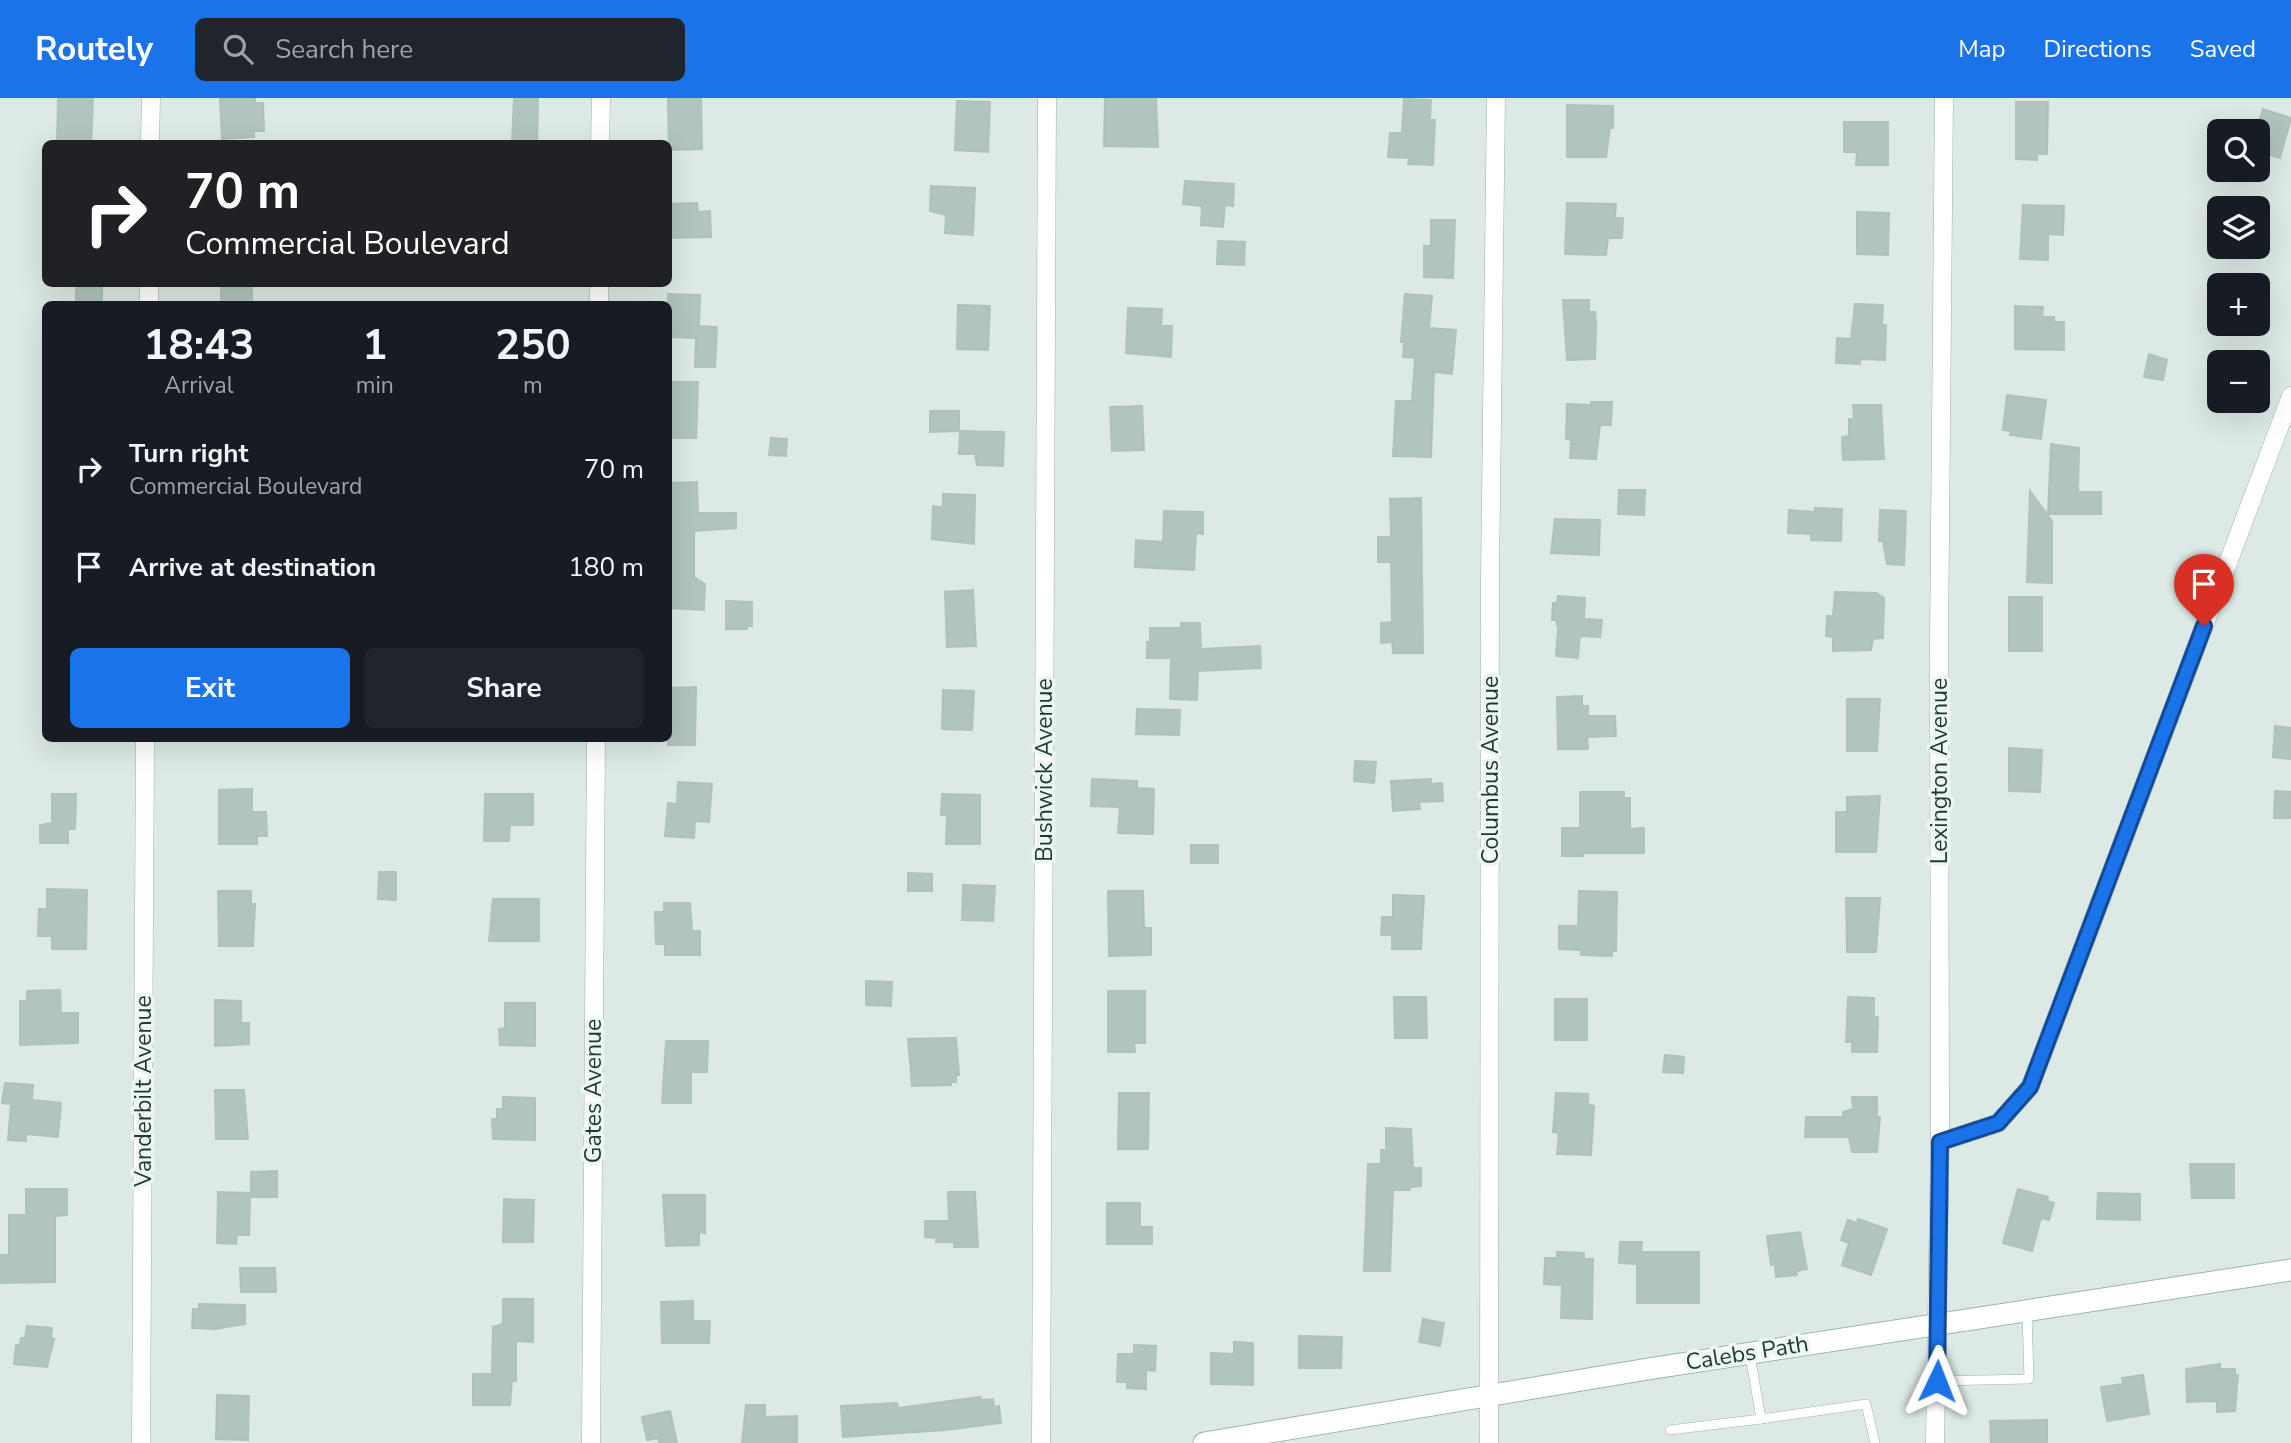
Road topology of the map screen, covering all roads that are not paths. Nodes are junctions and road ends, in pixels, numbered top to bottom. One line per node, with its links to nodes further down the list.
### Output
1 (151, 98): 6 (street)
2 (601, 98): 7 (street)
3 (1047, 98): 23 (street, Bushwick Avenue)
4 (1496, 98): 17 (street, Columbus Avenue)
5 (1944, 98): 11 (street, Lexington Avenue)
6 (150, 140)
7 (600, 140)
8 (2291, 396): 11 (street)
9 (145, 742): 21 (street, Vanderbilt Avenue)
10 (596, 742): 22 (street, Gates Avenue)
11 (1940, 1142): 14 (street, Lexington Avenue)
12 (2291, 1270): 13 (street, Calebs Path)
13 (2028, 1312): 14 (street, Calebs Path); 16 (lane)
14 (1939, 1323): 15 (street, Calebs Path); 16 (street, Lexington Avenue)
15 (1750, 1353): 17 (street, Calebs Path); 18 (lane)
16 (1937, 1381): 28 (street, Lexington Avenue)
17 (1489, 1396): 24 (street, Calebs Path); 25 (street, Columbus Avenue)
18 (1760, 1419): 19 (lane); 20 (lane)
19 (1670, 1430)
20 (1872, 1431): 26 (lane); 27 (lane)
21 (141, 1443)
22 (591, 1443)
23 (1041, 1443)
24 (1203, 1443)
25 (1489, 1443)
26 (1866, 1443)
27 (1875, 1443)
28 (1935, 1443)

